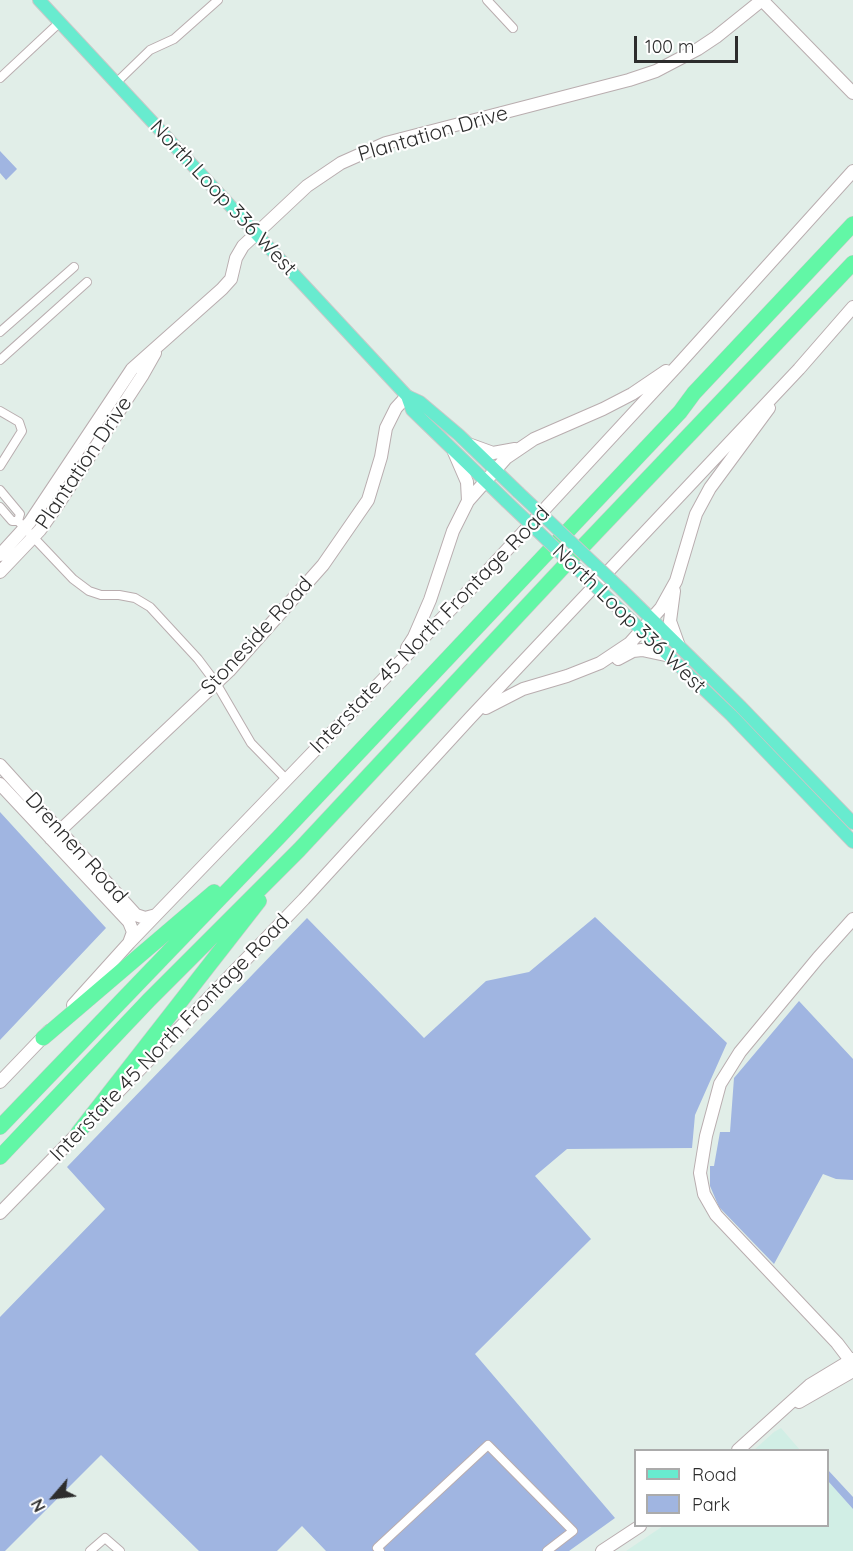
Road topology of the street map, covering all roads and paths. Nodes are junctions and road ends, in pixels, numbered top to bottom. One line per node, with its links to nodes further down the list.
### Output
1 (39, 0): 5 (main road, North Loop 336 West)
2 (218, 0): 8 (street)
3 (488, 0): 6 (street)
4 (762, 0): 9 (main road); 12 (main road, Plantation Drive)
5 (60, 22): 7 (street); 8 (main road, North Loop 336 West)
6 (513, 28)
7 (0, 78)
8 (116, 83): 12 (main road, North Loop 336 West)
9 (853, 93)
10 (853, 171): 19 (main road, Interstate 45 North Frontage Road)
11 (853, 224): 50 (highway)
12 (256, 234): 21 (main road, North Loop 336 West); 33 (main road, Plantation Drive)
13 (853, 263): 52 (highway)
14 (74, 267): 17 (street)
15 (87, 282): 18 (street)
16 (853, 307): 20 (main road, Interstate 45 North Frontage Road)
17 (0, 332)
18 (0, 360)
19 (678, 365): 24 (main road); 41 (main road, Interstate 45 North Frontage Road)
20 (799, 369): 36 (main road); 44 (main road, Interstate 45 North Frontage Road)
21 (407, 396): 23 (main road, North Loop 336 West); 25 (main road, North Loop 336 West); 43 (main road, Stoneside Road)
22 (0, 411): 26 (street)
23 (467, 443): 24 (main road); 27 (main road, North Loop 336 West)
24 (519, 448): 27 (main road)
25 (454, 452): 28 (main road, North Loop 336 West); 31 (main road)
26 (0, 466)
27 (495, 470): 28 (main road); 37 (main road, North Loop 336 West, bridge)
28 (486, 481): 31 (main road); 38 (main road, North Loop 336 West, bridge)
29 (0, 490): 30 (street)
30 (9, 500): 32 (street); 33 (street)
31 (468, 501): 41 (main road)
32 (0, 507): 33 (street)
33 (25, 529): 34 (main road, Plantation Drive); 35 (main road, Plantation Drive); 43 (street)
34 (0, 555)
35 (0, 572)
36 (676, 580): 37 (main road); 39 (main road)
37 (652, 618): 38 (main road); 39 (main road, North Loop 336 West)
38 (641, 630): 40 (main road, North Loop 336 West); 42 (main road)
39 (680, 648): 48 (main road, North Loop 336 West)
40 (670, 656): 42 (main road); 51 (main road, North Loop 336 West)
41 (394, 669): 46 (main road, Interstate 45 North Frontage Road)
42 (567, 676): 44 (main road)
43 (216, 683): 46 (street); 49 (main road, Stoneside Road)
44 (470, 718): 59 (main road, Interstate 45 North Frontage Road)
45 (0, 765): 49 (main road, Drennen Road)
46 (287, 780): 53 (main road, Interstate 45 North Frontage Road)
47 (0, 784): 49 (main road, Drennen Road)
48 (853, 823)
49 (56, 835): 53 (main road, Drennen Road); 55 (main road, Drennen Road)
50 (278, 838): 56 (highway); 58 (highway)
51 (853, 842)
52 (299, 850): 59 (highway); 60 (highway)
53 (157, 915): 55 (main road, Interstate 45 North Frontage Road)
54 (852, 921): 62 (main road)
55 (129, 943): 56 (main road, Interstate 45 North Frontage Road)
56 (43, 1038): 57 (main road, Interstate 45 North Frontage Road)
57 (0, 1082)
58 (0, 1127)
59 (78, 1132): 61 (main road, Interstate 45 North Frontage Road)
60 (0, 1157)
61 (0, 1214)
62 (852, 1364): 63 (main road)
63 (739, 1449)
64 (638, 1527): 69 (main road)
65 (90, 1551): 66 (street)
66 (120, 1551)
67 (380, 1551): 68 (street)
68 (547, 1551)
69 (602, 1551)

